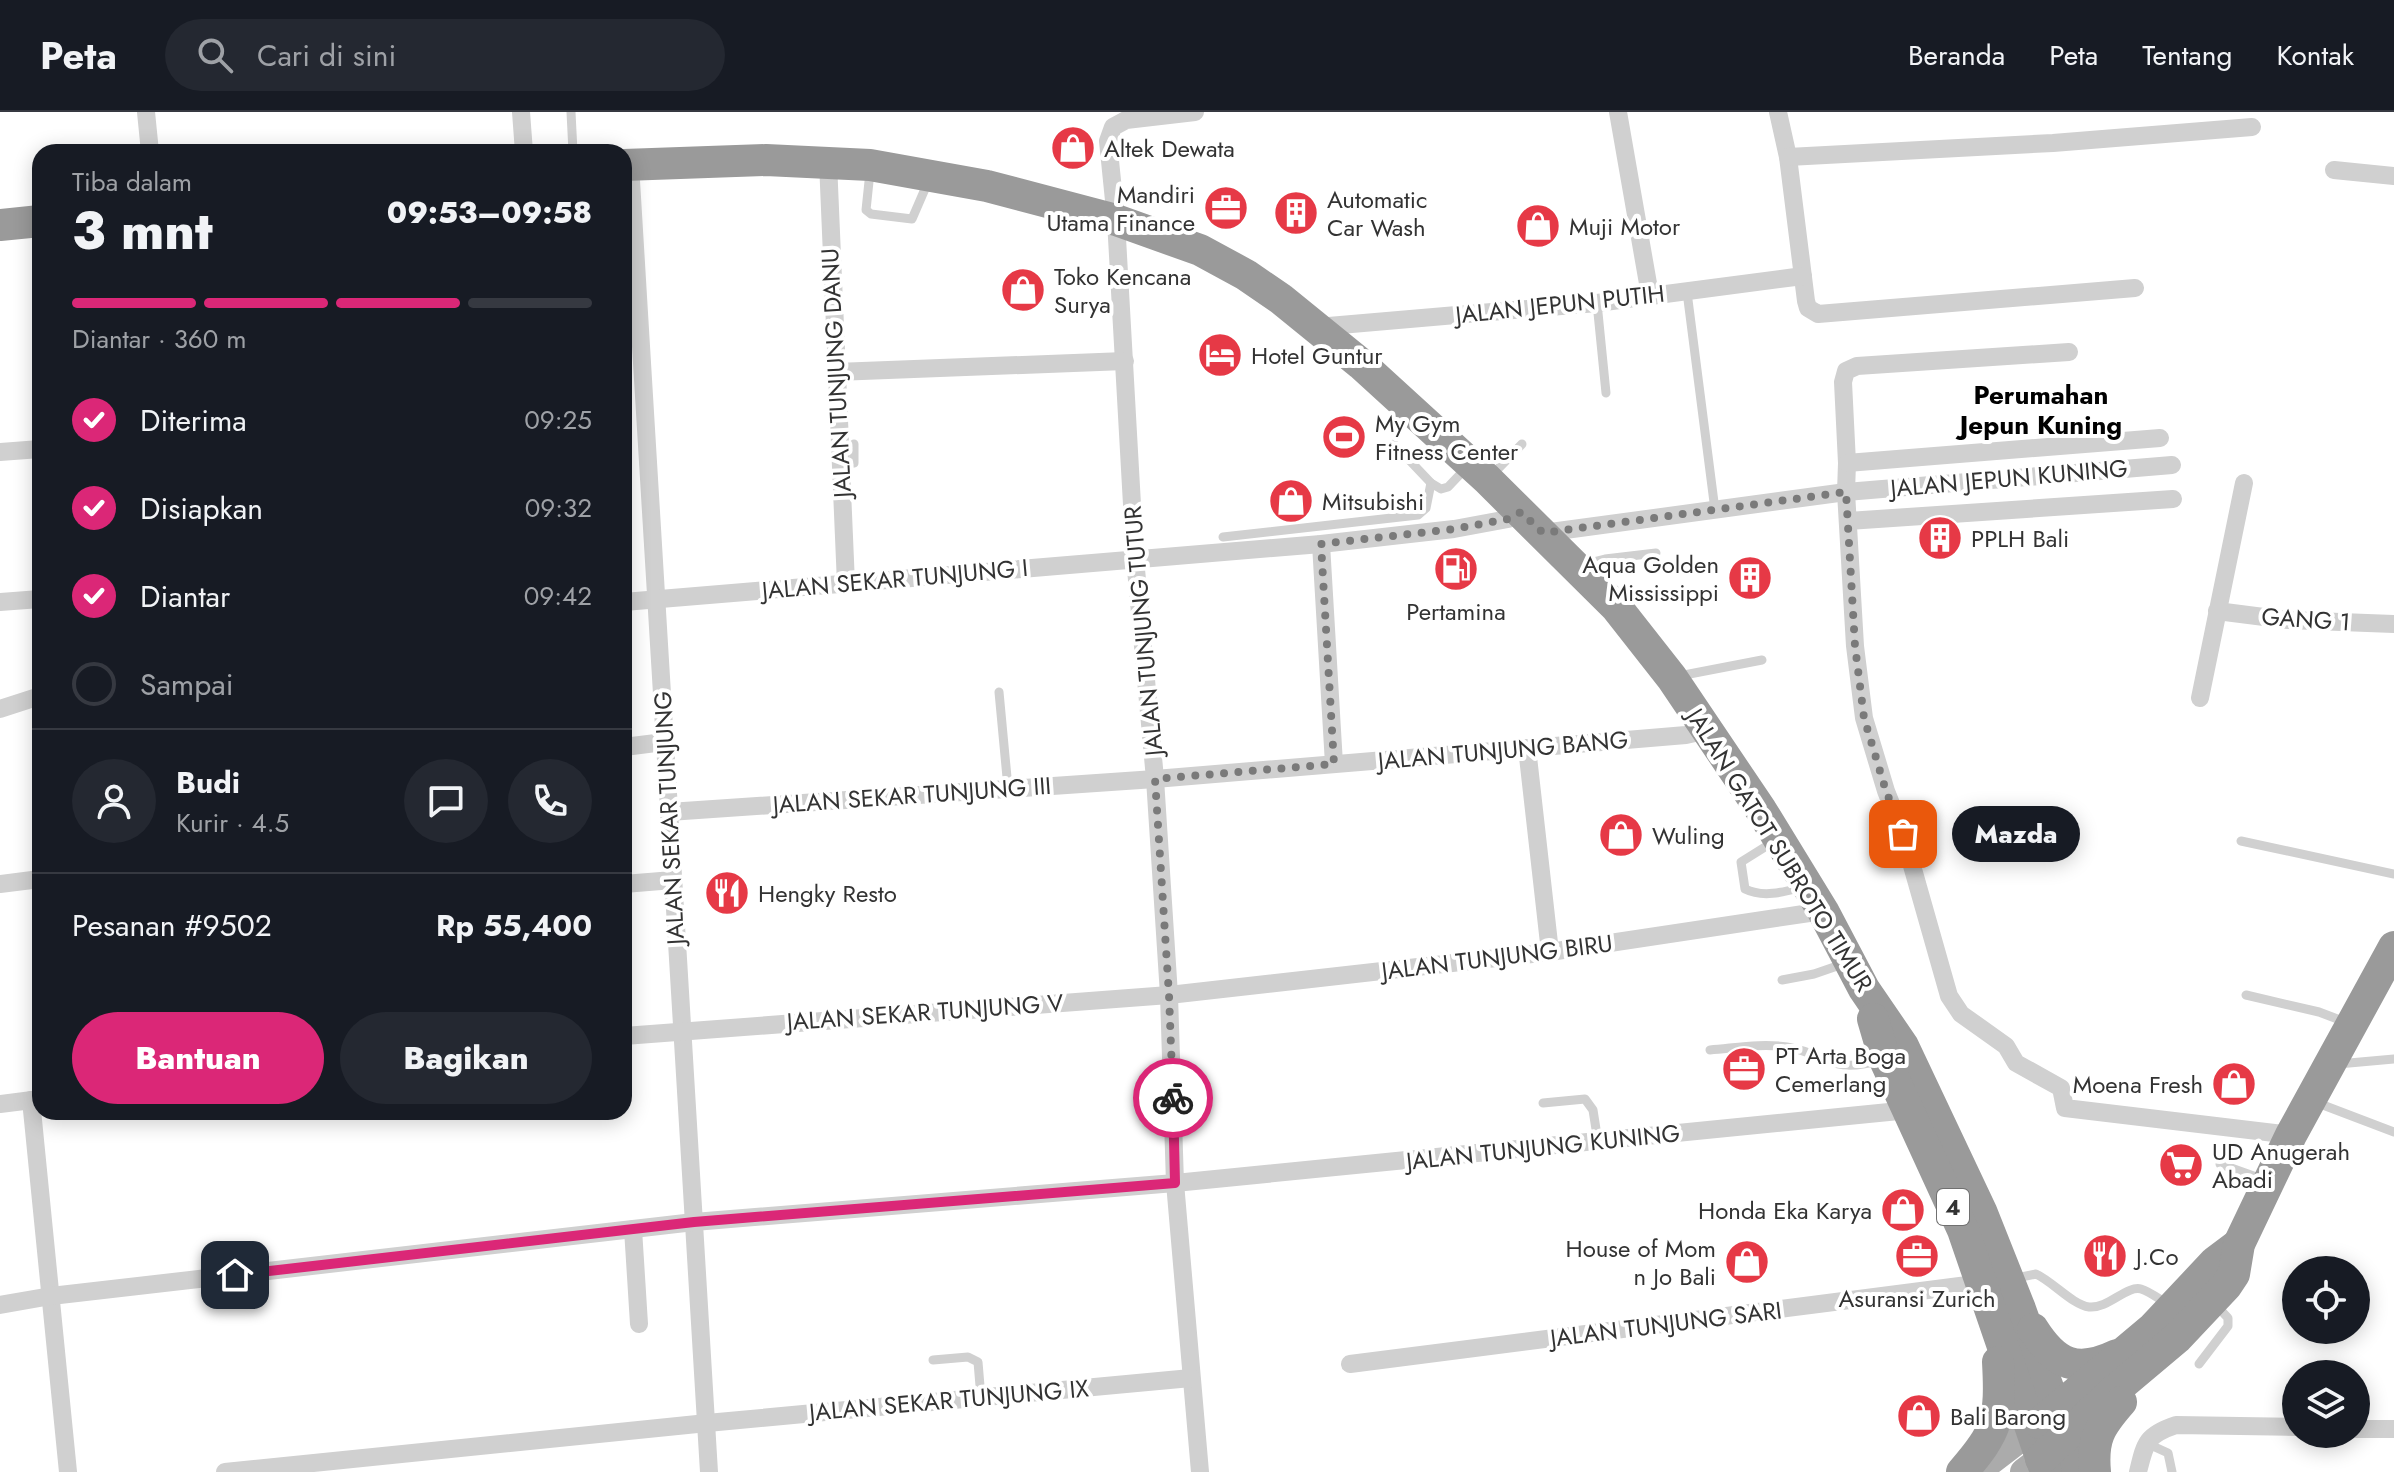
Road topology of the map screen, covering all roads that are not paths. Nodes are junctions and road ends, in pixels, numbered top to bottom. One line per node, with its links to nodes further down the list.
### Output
1 (146, 112): 8 (street)
2 (521, 112): 9 (street)
3 (571, 112): 10 (lane)
4 (1195, 112): 18 (street, JALAN TUNJUNG TUTUR)
5 (1618, 112): 24 (street)
6 (1778, 112): 11 (street)
7 (2252, 127): 11 (street)
8 (149, 144)
9 (523, 144)
10 (573, 144)
11 (1788, 157): 21 (street)
12 (828, 162): 13 (highway, JALAN GATOT SUBROTO TIMUR / 4); 14 (highway, JALAN GATOT SUBROTO TIMUR / 4); 30 (street, JALAN TUNJUNG DANU)
13 (632, 164)
14 (870, 165): 16 (highway, JALAN GATOT SUBROTO TIMUR / 4); 16 (lane)
15 (2334, 170): 17 (street)
16 (931, 175): 18 (highway, JALAN GATOT SUBROTO TIMUR / 4)
17 (2394, 176)
18 (1116, 220): 26 (highway, JALAN GATOT SUBROTO TIMUR / 4); 29 (street, JALAN TUNJUNG TUTUR)
19 (32, 222): 20 (highway)
20 (0, 225)
21 (1803, 276): 22 (street); 23 (street, JALAN JEPUN PUTIH)
22 (2135, 288)
23 (1687, 292): 24 (street, JALAN JEPUN PUTIH); 47 (lane)
24 (1650, 295): 25 (street, JALAN JEPUN PUTIH)
25 (1597, 303): 26 (street, JALAN JEPUN PUTIH); 32 (lane)
26 (1317, 327): 42 (highway, JALAN GATOT SUBROTO TIMUR / 4)
27 (632, 352): 31 (street, JALAN SEKAR TUNJUNG)
28 (2069, 352): 39 (street)
29 (1125, 361): 30 (street); 53 (street, JALAN TUNJUNG TUTUR)
30 (836, 372): 40 (street, JALAN TUNJUNG DANU)
31 (633, 389): 56 (street, JALAN SEKAR TUNJUNG)
32 (1606, 393)
33 (2160, 438): 39 (street, JALAN JEPUN KUNING)
34 (854, 444): 40 (lane)
35 (1394, 444): 43 (lane)
36 (1522, 444): 42 (lane)
37 (32, 450): 38 (street)
38 (0, 452)
39 (1847, 463): 45 (street)
40 (840, 465): 55 (street, JALAN TUNJUNG DANU)
41 (2172, 465): 45 (street, JALAN JEPUN KUNING)
42 (1479, 472): 43 (lane); 49 (highway, JALAN GATOT SUBROTO TIMUR / 4)
43 (1431, 483): 50 (lane)
44 (2244, 483): 60 (street)
45 (1846, 492): 47 (street, JALAN JEPUN KUNING); 48 (street)
46 (2173, 499): 48 (street)
47 (1715, 510): 49 (street, JALAN JEPUN KUNING)
48 (1848, 521): 104 (street)
49 (1532, 522): 51 (street, JALAN JEPUN KUNING); 54 (highway, JALAN GATOT SUBROTO TIMUR / 4)
50 (1223, 537)
51 (1321, 544): 53 (street, JALAN SEKAR TUNJUNG I); 72 (street)
52 (1656, 553): 54 (lane)
53 (1135, 558): 55 (street, JALAN SEKAR TUNJUNG I); 73 (street, JALAN TUNJUNG TUTUR)
54 (1575, 567): 63 (highway, JALAN GATOT SUBROTO TIMUR / 4)
55 (846, 584): 56 (street, JALAN SEKAR TUNJUNG I)
56 (655, 599): 58 (street, JALAN SEKAR TUNJUNG I); 69 (street, JALAN SEKAR TUNJUNG)
57 (32, 600): 59 (street)
58 (632, 601)
59 (0, 602)
60 (2217, 611): 61 (street, GANG 1); 65 (street)
61 (2394, 624)
62 (1762, 660): 63 (lane)
63 (1672, 678): 68 (highway, JALAN GATOT SUBROTO TIMUR / 4)
64 (999, 692): 74 (lane)
65 (2200, 698)
66 (32, 699): 67 (street)
67 (0, 709)
68 (1708, 730): 71 (street, JALAN TUNJUNG BANG); 76 (highway, JALAN GATOT SUBROTO TIMUR / 4)
69 (664, 742): 70 (street); 75 (street, JALAN SEKAR TUNJUNG)
70 (632, 746)
71 (1527, 748): 72 (street, JALAN TUNJUNG BANG); 84 (street)
72 (1334, 764): 73 (street, JALAN TUNJUNG BANG)
73 (1155, 779): 74 (street, JALAN SEKAR TUNJUNG III); 88 (street, JALAN TUNJUNG TUTUR)
74 (1008, 788): 75 (street, JALAN SEKAR TUNJUNG III)
75 (669, 812): 80 (street, JALAN SEKAR TUNJUNG)
76 (1778, 839): 83 (highway, JALAN GATOT SUBROTO TIMUR / 4); 83 (lane)
77 (2241, 841): 78 (lane)
78 (2394, 874)
79 (32, 880): 82 (street)
80 (673, 880): 81 (street); 91 (street, JALAN SEKAR TUNJUNG)
81 (632, 883)
82 (0, 884)
83 (1815, 899): 84 (street, JALAN TUNJUNG BIRU); 86 (highway, JALAN GATOT SUBROTO TIMUR / 4)
84 (1550, 952): 88 (street, JALAN TUNJUNG BIRU)
85 (2391, 962): 90 (highway, 4)
86 (1857, 975): 87 (lane); 95 (highway, 4); 113 (highway, JALAN GATOT SUBROTO TIMUR / 4)
87 (1782, 980)
88 (1169, 995): 91 (street, JALAN SEKAR TUNJUNG V); 108 (street, JALAN TUNJUNG TUTUR)
89 (2246, 995): 90 (lane)
90 (2351, 1024): 96 (highway, 4)
91 (682, 1030): 92 (street, JALAN SEKAR TUNJUNG V); 109 (street, JALAN SEKAR TUNJUNG)
92 (632, 1035)
93 (1710, 1050): 95 (lane)
94 (2394, 1059): 96 (lane)
95 (1885, 1060): 101 (highway, 4)
96 (2328, 1065): 98 (highway, 4)
97 (32, 1100): 100 (street)
98 (2310, 1100): 103 (lane); 104 (highway, 4)
99 (1543, 1103): 105 (lane)
100 (0, 1104)
101 (1909, 1110): 105 (street, JALAN TUNJUNG KUNING); 113 (highway, 4)
102 (38, 1120): 112 (street)
103 (2394, 1132)
104 (2291, 1135): 107 (highway, 4)
105 (1598, 1142): 108 (street, JALAN TUNJUNG KUNING)
106 (2220, 1164): 107 (lane)
107 (2269, 1182): 111 (highway, 4)
108 (1175, 1183): 109 (street, JALAN TUNJUNG KUNING); 123 (street, JALAN TUNJUNG TUTUR)
109 (694, 1222): 110 (street, JALAN TUNJUNG KUNING); 125 (street, JALAN SEKAR TUNJUNG)
110 (633, 1229): 112 (street, JALAN TUNJUNG KUNING); 117 (street)
111 (2239, 1244): 114 (highway, 4); 116 (highway, 4)
112 (51, 1296): 115 (street, JALAN TUNJUNG KUNING); 131 (street)
113 (2002, 1299): 116 (lane); 118 (highway, 4); 121 (street, JALAN TUNJUNG SARI); 130 (highway, 4); 135 (highway)
114 (2214, 1302): 119 (highway, 4); 122 (lane)
115 (0, 1305)
116 (2173, 1308): 118 (highway, 4)
117 (639, 1324)
118 (2127, 1350): 130 (highway, 4)
119 (2160, 1353): 130 (highway, 4); 138 (highway, 4)
120 (933, 1360): 124 (lane)
121 (1350, 1364)
122 (2199, 1364)
123 (1191, 1378): 124 (street, JALAN SEKAR TUNJUNG IX); 134 (street, JALAN TUNJUNG TUTUR)
124 (981, 1398): 125 (street, JALAN SEKAR TUNJUNG IX)
125 (707, 1423): 132 (street, JALAN SEKAR TUNJUNG IX); 133 (street, JALAN SEKAR TUNJUNG)
126 (2282, 1427): 129 (street)
127 (2370, 1429): 128 (street)
128 (2394, 1429)
129 (2146, 1443): 139 (street); 140 (lane)
130 (2044, 1447): 136 (main road); 137 (highway, 4)
131 (68, 1472)
132 (225, 1472)
133 (709, 1472)
134 (1200, 1472)
135 (1962, 1472)
136 (1976, 1472)
137 (2078, 1472)
138 (2095, 1472)
139 (2138, 1472)
140 (2172, 1472)

